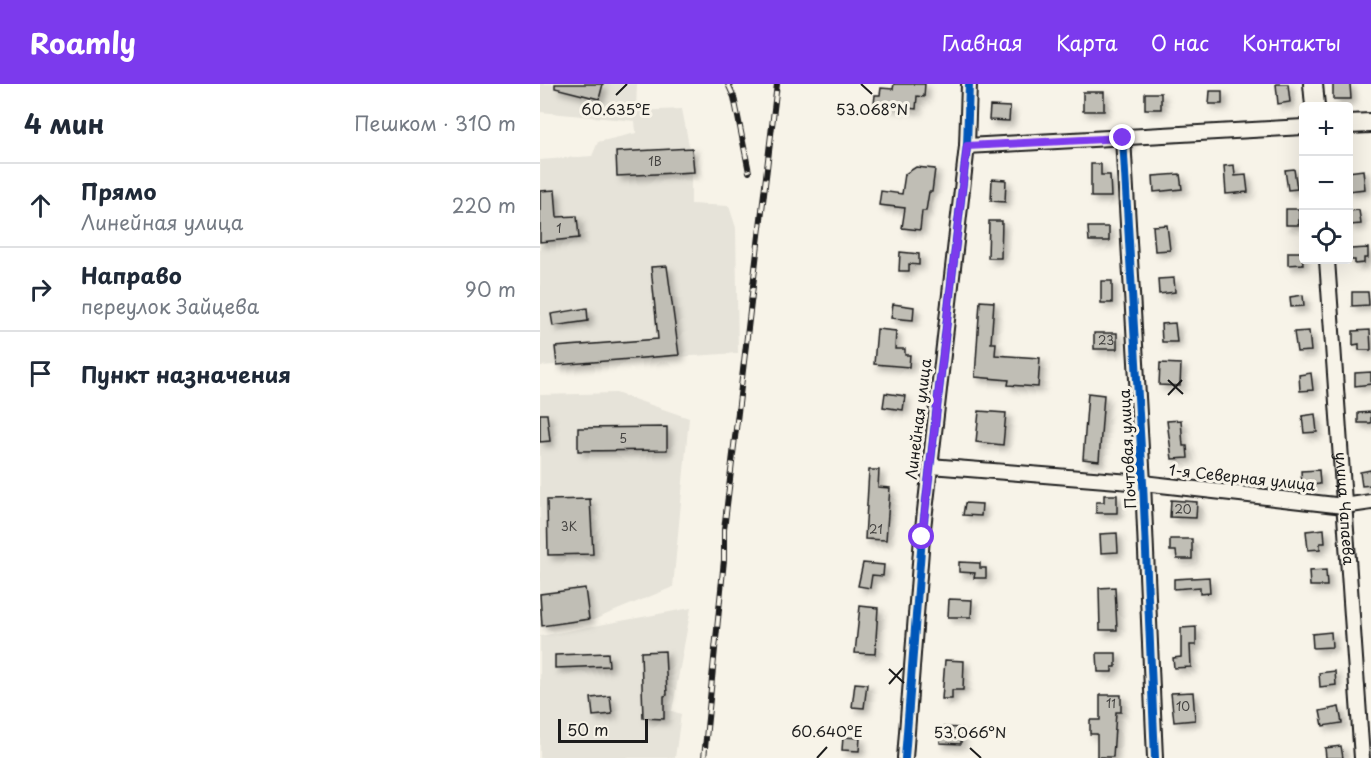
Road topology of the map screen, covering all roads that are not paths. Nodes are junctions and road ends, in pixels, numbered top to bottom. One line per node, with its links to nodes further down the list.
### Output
1 (969, 84): 8 (street, Линейная улица)
2 (1313, 84): 3 (street)
3 (1315, 102)
4 (1371, 123): 5 (street)
5 (1353, 124)
6 (1299, 127): 7 (street)
7 (1123, 138): 8 (street); 11 (street, Почтовая улица)
8 (967, 146): 10 (street, Линейная улица)
9 (1327, 264): 13 (street, улица Чапаева)
10 (930, 466): 11 (street, 1-я Северная улица); 14 (street, Линейная улица)
11 (1143, 483): 13 (street, 1-я Северная улица); 15 (street, Почтовая улица)
12 (1371, 502): 13 (street, 1-я Северная улица)
13 (1344, 506): 16 (street, улица Чапаева)
14 (905, 758)
15 (1155, 758)
16 (1362, 758)

